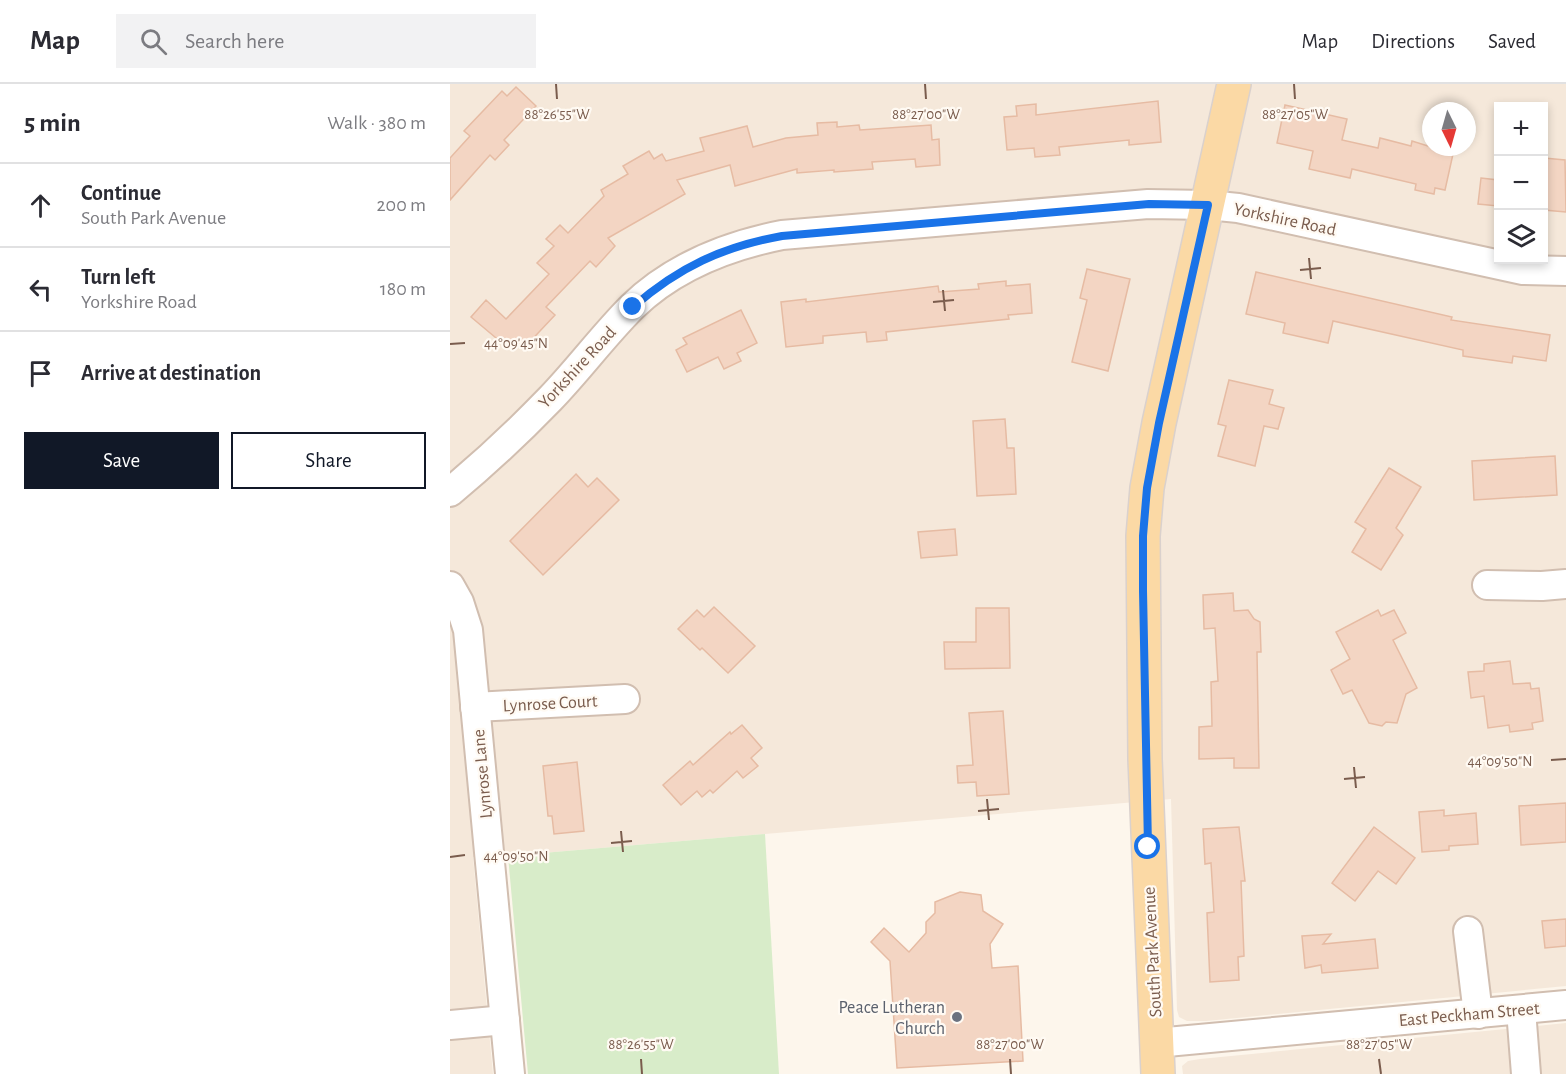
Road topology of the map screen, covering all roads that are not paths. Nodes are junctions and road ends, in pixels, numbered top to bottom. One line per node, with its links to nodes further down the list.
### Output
1 (1234, 84): 2 (main road, South Park Avenue)
2 (1208, 205): 3 (street, Yorkshire Road); 4 (street, Yorkshire Road); 16 (main road, South Park Avenue)
3 (1566, 271)
4 (450, 492)
5 (1566, 584): 6 (street)
6 (1487, 585)
7 (450, 586): 9 (street, Lynrose Lane)
8 (625, 699): 9 (street, Lynrose Court)
9 (476, 706): 14 (street, Lynrose Lane)
10 (1468, 931): 13 (street)
11 (1566, 1005): 12 (street, East Peckham Street)
12 (1521, 1010): 13 (street, East Peckham Street); 18 (street)
13 (1478, 1014): 16 (street, East Peckham Street)
14 (505, 1020): 15 (street); 17 (street, Lynrose Lane)
15 (450, 1025)
16 (1157, 1059)
17 (510, 1074)
18 (1526, 1074)

